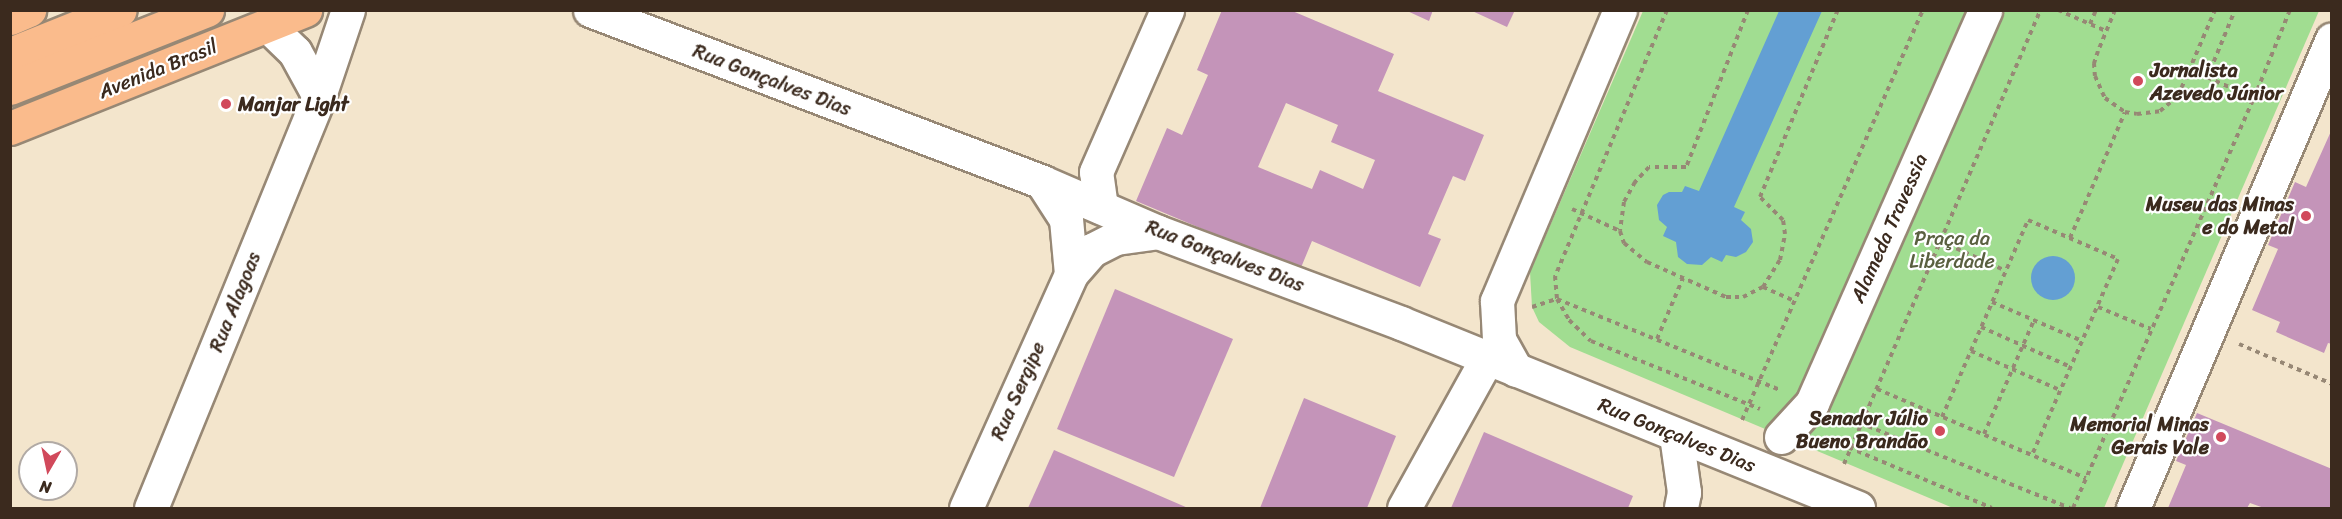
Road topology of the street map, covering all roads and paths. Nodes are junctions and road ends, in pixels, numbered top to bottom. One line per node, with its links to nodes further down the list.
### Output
1 (28, 10): 21 (main road)
2 (120, 10): 26 (main road)
3 (207, 10): 29 (main road, Avenida Brasil)
4 (305, 10): 23 (main road, Avenida Brasil)
5 (348, 10): 30 (street, Rua Alagoas)
6 (590, 10): 34 (street, Rua Gonçalves Dias)
7 (1167, 10): 35 (street)
8 (1620, 10): 57 (street)
9 (1667, 10): 37 (path)
10 (1748, 10): 38 (path)
11 (1839, 10): 45 (path)
12 (1923, 10): 46 (path)
13 (1985, 10): 66 (street, Alameda Travessia)
14 (2040, 10): 41 (path)
15 (2058, 10): 22 (path)
16 (2096, 10): 22 (path)
17 (2115, 10): 24 (path)
18 (2215, 10): 27 (path)
19 (2235, 10): 28 (path)
20 (2290, 10): 31 (path)
21 (10, 18)
22 (2090, 24): 24 (path)
23 (268, 26): 30 (street); 33 (main road, Avenida Brasil)
24 (2106, 31): 32 (path)
25 (2331, 39): 52 (street)
26 (10, 54)
27 (2191, 70): 28 (path); 32 (path)
28 (2207, 78): 31 (path)
29 (10, 88)
30 (319, 96): 74 (street, Rua Alagoas)
31 (2254, 98): 51 (path)
32 (2125, 112): 40 (path)
33 (10, 128)
34 (1042, 182): 35 (street, Rua Gonçalves Dias); 43 (street, Rua Sergipe)
35 (1101, 207): 39 (street, Rua Gonçalves Dias)
36 (1567, 207): 37 (path)
37 (1582, 213): 38 (path); 63 (path)
38 (1620, 231): 44 (path)
39 (1158, 232): 43 (street, Rua Sergipe); 57 (street, Rua Gonçalves Dias)
40 (2070, 238): 42 (path); 48 (path)
41 (1940, 241): 42 (path); 61 (path)
42 (2006, 270): 47 (path)
43 (1071, 274): 75 (street, Rua Sergipe)
44 (1683, 278): 45 (path); 53 (path)
45 (1763, 287): 46 (path)
46 (1794, 301): 63 (path)
47 (1992, 302): 49 (path); 50 (path)
48 (2098, 307): 51 (path); 54 (path)
49 (2034, 320): 54 (path); 55 (path)
50 (1982, 327): 55 (path); 56 (path)
51 (2151, 329): 72 (path)
52 (2208, 331): 60 (path); 81 (street)
53 (1657, 339)
54 (2082, 342): 58 (path)
55 (2023, 345): 58 (path); 59 (path)
56 (1971, 351): 59 (path); 64 (path)
57 (1502, 364): 68 (street, Rua Gonçalves Dias); 76 (street)
58 (2071, 367): 62 (path)
59 (2012, 369): 62 (path); 67 (path)
60 (2331, 384)
61 (1877, 389): 64 (path); 69 (path)
62 (2061, 390): 70 (path)
63 (1749, 404): 65 (path); 66 (path)
64 (1942, 417): 67 (path)
65 (1742, 420)
66 (1787, 431): 69 (path)
67 (1984, 434): 70 (path)
68 (1676, 435): 73 (street, Rua Gonçalves Dias); 77 (street)
69 (1851, 449): 71 (path); 79 (path)
70 (2032, 455): 72 (path)
71 (1844, 464)
72 (2086, 478): 80 (path)
73 (1821, 501): 78 (street, Rua Gonçalves Dias)
74 (152, 508)
75 (966, 508)
76 (1404, 508)
77 (1681, 508)
78 (1858, 508)
79 (1992, 508)
80 (2073, 508)
81 (2133, 508)

